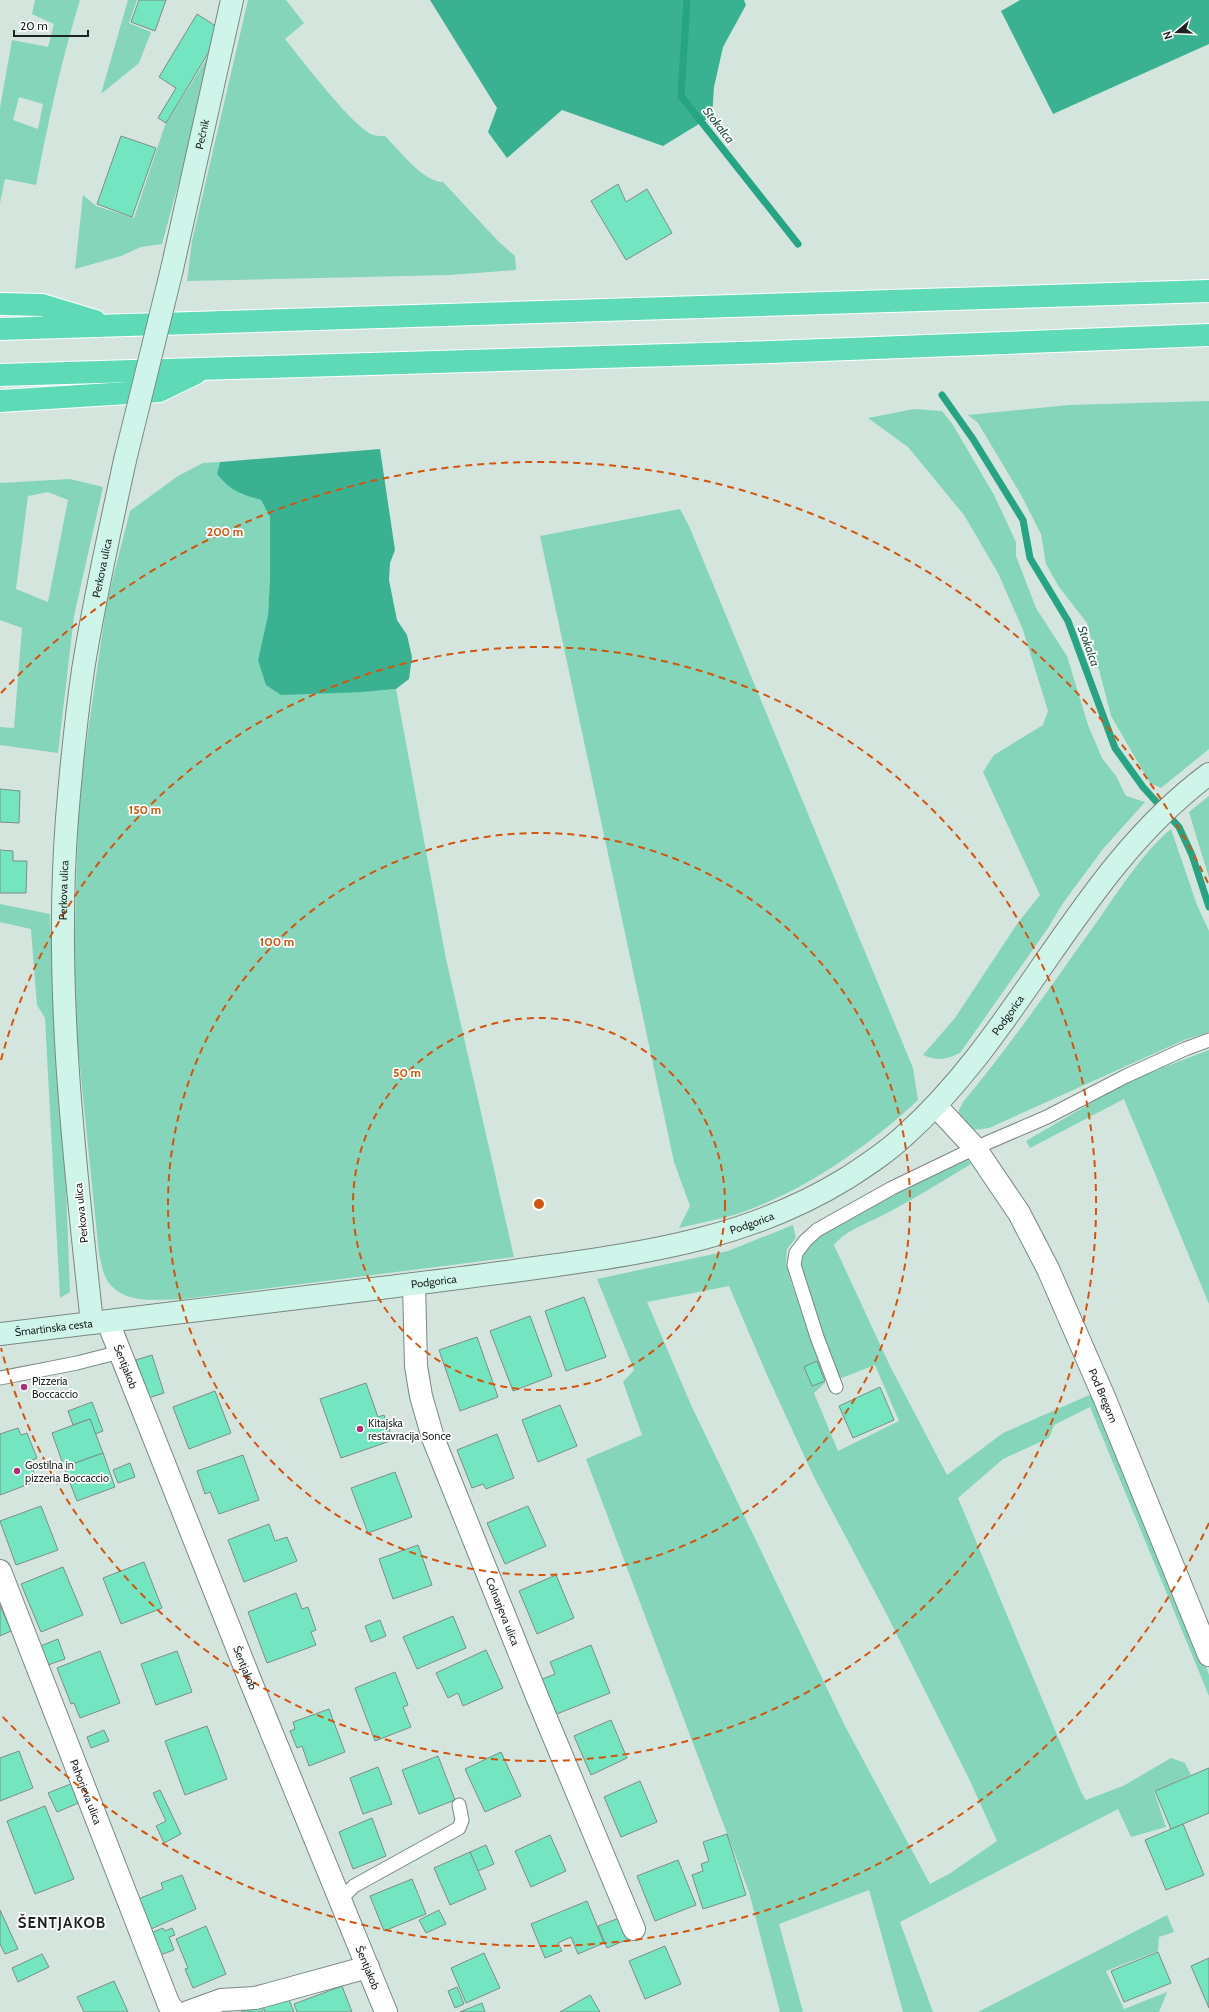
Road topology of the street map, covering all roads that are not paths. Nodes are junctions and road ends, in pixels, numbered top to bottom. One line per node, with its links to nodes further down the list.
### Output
1 (232, 0): 10 (main road, Pečnik, bridge)
2 (1209, 291): 4 (highway)
3 (0, 304): 4 (highway)
4 (111, 326): 5 (highway)
5 (0, 329)
6 (1209, 335): 7 (highway)
7 (203, 370): 8 (highway); 9 (highway)
8 (0, 375)
9 (0, 402)
10 (125, 460): 16 (main road, Perkova ulica)
11 (1209, 774): 13 (main road, Podgorica)
12 (1209, 1040): 14 (lane)
13 (936, 1106): 14 (street, Pod Bregom); 15 (main road, Podgorica)
14 (975, 1148): 20 (lane); 22 (street, Pod Bregom)
15 (414, 1284): 16 (main road, Podgorica); 25 (street, Colnarjeva ulica)
16 (100, 1322): 17 (main road, Šmartinska cesta); 18 (street, Šentjakob)
17 (0, 1334)
18 (120, 1352): 19 (lane); 24 (street, Šentjakob)
19 (0, 1378)
20 (836, 1387)
21 (0, 1570): 27 (street, Pahorjeva ulica)
22 (1209, 1655)
23 (459, 1805): 24 (lane)
24 (340, 1900): 26 (street, Šentjakob)
25 (634, 1929)
26 (368, 1967): 28 (street); 29 (street, Šentjakob)
27 (175, 2012)
28 (188, 2012)
29 (386, 2012)

